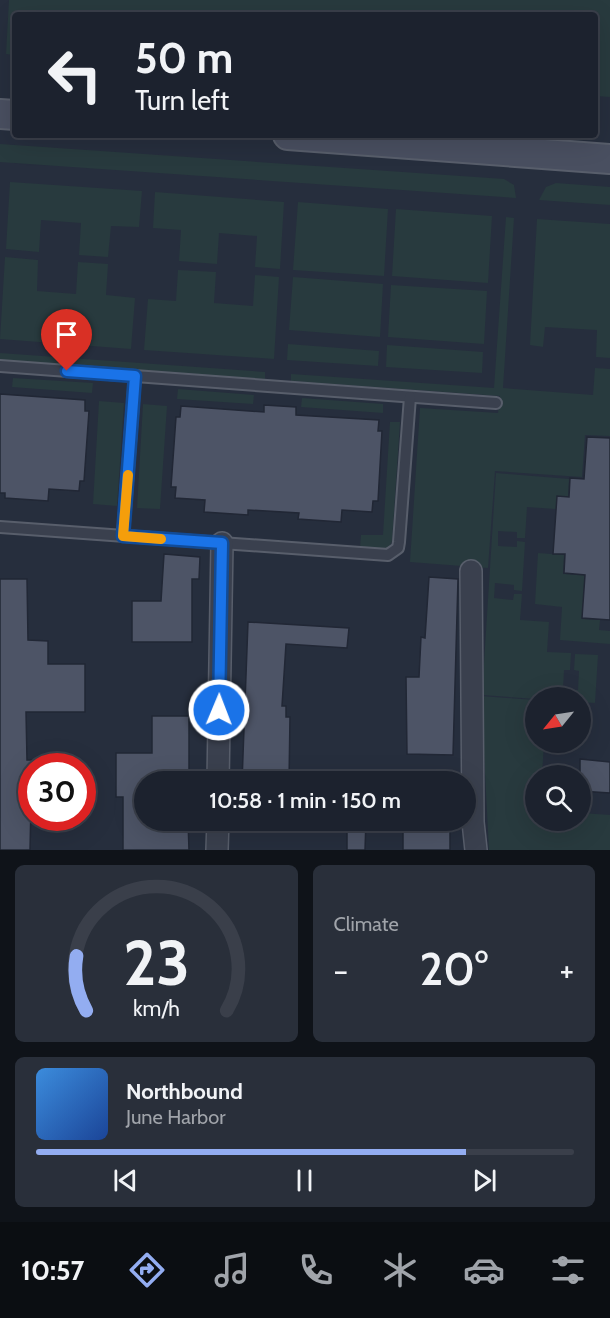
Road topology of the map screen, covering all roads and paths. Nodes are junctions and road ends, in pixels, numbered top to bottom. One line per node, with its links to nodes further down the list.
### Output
1 (348, 138): 2 (street)
2 (610, 159)
3 (0, 366): 4 (lane)
4 (135, 376): 5 (lane); 8 (lane)
5 (410, 397): 6 (lane); 9 (lane)
6 (496, 403)
7 (0, 527): 8 (lane)
8 (123, 536): 9 (lane)
9 (222, 543): 11 (street)
10 (471, 571): 14 (street)
11 (218, 771)
12 (218, 831): 13 (street)
13 (217, 850)
14 (476, 850)

